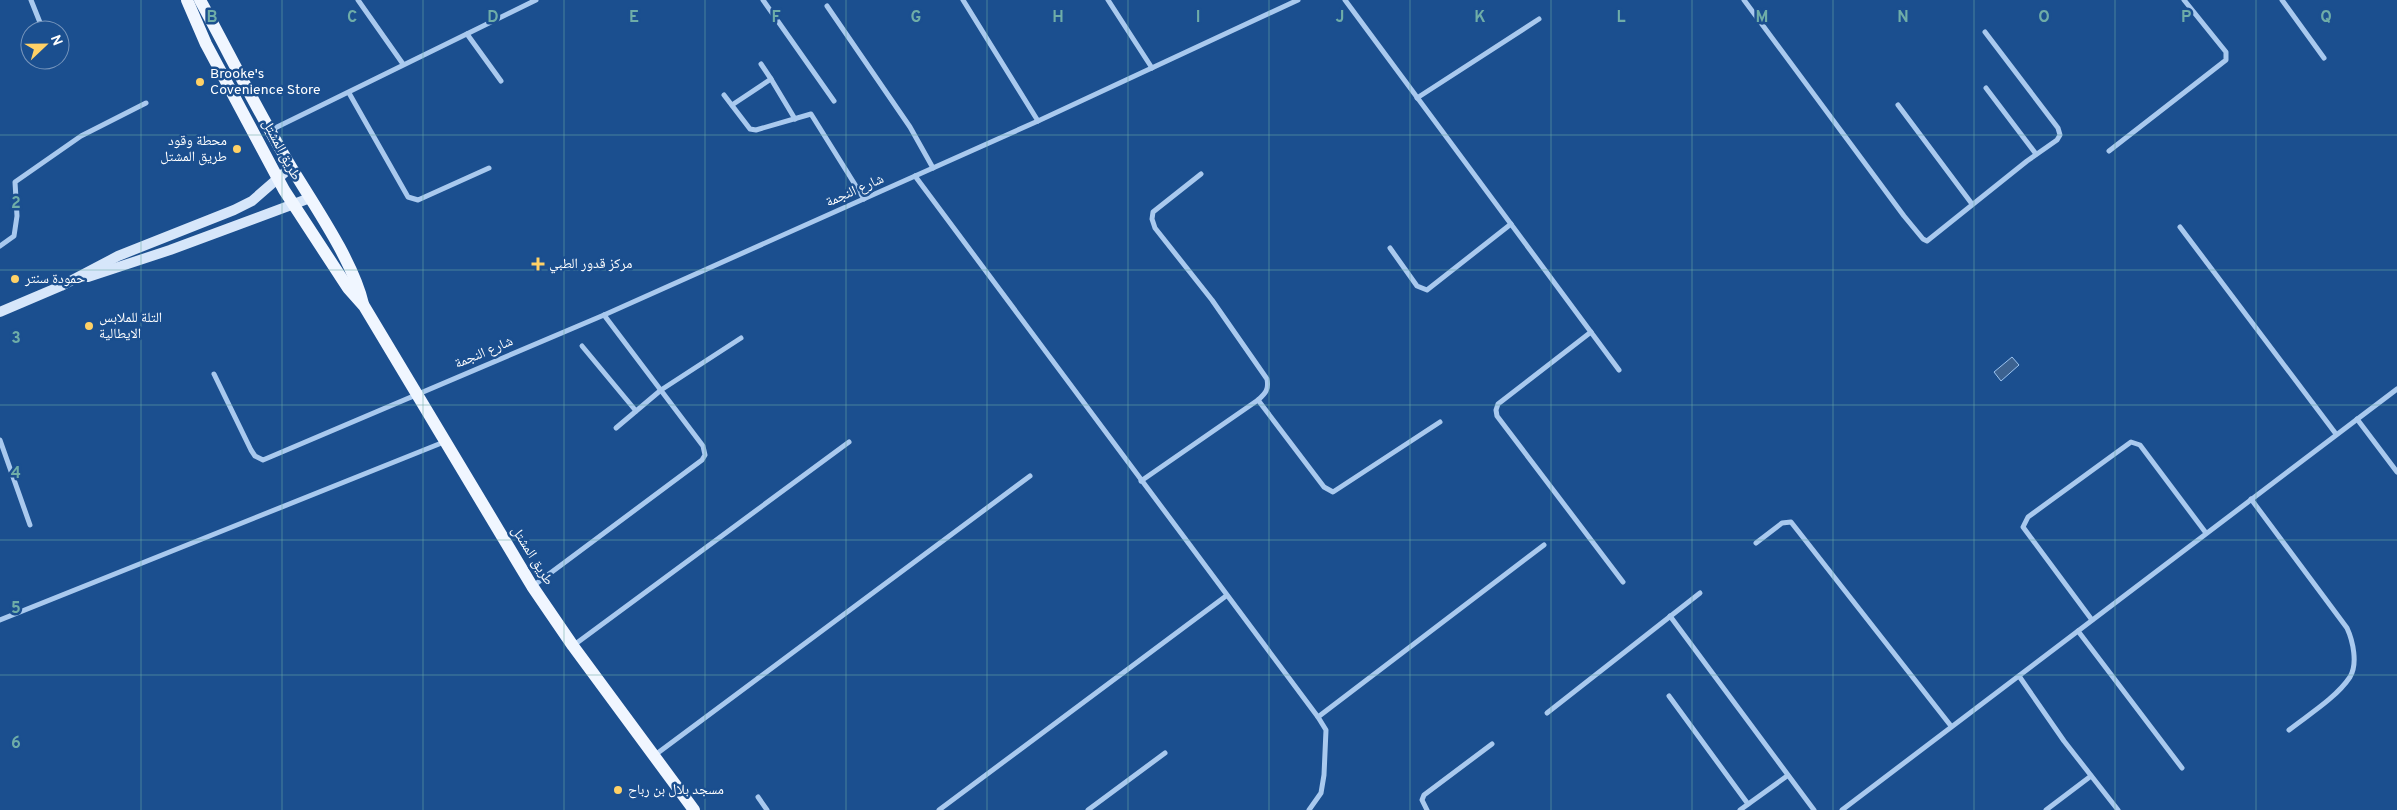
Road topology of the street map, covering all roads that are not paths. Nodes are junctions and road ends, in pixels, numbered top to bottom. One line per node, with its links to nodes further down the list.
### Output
1 (31, 0): 17 (street)
2 (187, 0): 44 (main road, طريق المشتل)
3 (200, 0): 36 (main road, طريق المشتل)
4 (358, 0): 21 (street)
5 (536, 0): 19 (street)
6 (763, 0): 30 (street)
7 (963, 0): 35 (street)
8 (1108, 0): 23 (street)
9 (1298, 0): 14 (street, شارع النجمة)
10 (1345, 0): 29 (street)
11 (1744, 0): 47 (street)
12 (2184, 0): 37 (street)
13 (2282, 0): 20 (street)
14 (1285, 3): 23 (street, شارع النجمة)
15 (827, 6): 41 (street)
16 (1539, 19): 29 (street)
17 (39, 20)
18 (1985, 32): 38 (street)
19 (466, 34): 21 (street); 25 (street)
20 (2324, 58)
21 (403, 64): 27 (street)
22 (761, 64): 24 (street)
23 (1152, 68): 35 (street, شارع النجمة)
24 (771, 79): 32 (street); 34 (street)
25 (500, 81)
26 (1986, 88): 38 (street)
27 (349, 93): 36 (street); 40 (street)
28 (724, 95): 32 (street)
29 (1417, 98): 49 (street)
30 (834, 101)
31 (146, 103): 51 (street)
32 (732, 105): 34 (street)
33 (1898, 105): 47 (street)
34 (795, 119): 46 (street)
35 (1038, 121): 41 (street, شارع النجمة)
36 (270, 130): 39 (main road, طريق المشتل)
37 (2109, 151)
38 (2036, 154): 47 (street)
39 (291, 167): 44 (main road); 45 (main road, طريق المشتل)
40 (489, 168)
41 (933, 168): 43 (street, شارع النجمة)
42 (1201, 174): 65 (street)
43 (915, 176): 46 (street, شارع النجمة); 76 (street)
44 (279, 177): 48 (main road, طريق المشتل); 53 (main road)
45 (310, 198): 48 (main road); 54 (main road, طريق المشتل)
46 (864, 199): 56 (street, شارع النجمة)
47 (1972, 204)
48 (294, 205): 53 (main road); 54 (main road, طريق المشتل)
49 (1511, 224): 52 (street); 57 (street)
50 (2180, 227): 70 (street)
51 (0, 246)
52 (1390, 248)
53 (61, 286): 55 (main road)
54 (364, 306): 64 (main road, طريق المشتل)
55 (0, 312)
56 (604, 315): 62 (street); 64 (street, شارع النجمة)
57 (1591, 332): 60 (street); 82 (street)
58 (741, 338): 62 (street)
59 (582, 346): 66 (street)
60 (1618, 370)
61 (214, 374): 64 (street, شارع النجمة)
62 (661, 390): 66 (street); 83 (street)
63 (2397, 390): 67 (street)
64 (416, 394): 72 (main road, طريق المشتل)
65 (1258, 400): 68 (street); 76 (street)
66 (636, 411): 69 (street)
67 (2357, 419): 70 (street); 74 (street)
68 (1440, 422)
69 (616, 428)
70 (2336, 434): 77 (street)
71 (0, 440): 78 (street)
72 (444, 442): 83 (main road, طريق المشتل); 87 (street)
73 (849, 442): 90 (street)
74 (2397, 472)
75 (1030, 476): 99 (street)
76 (1141, 481): 85 (street)
77 (2251, 499): 79 (street); 96 (street)
78 (30, 525)
79 (2206, 533): 88 (street); 88 (street)
80 (1756, 543): 95 (street)
81 (1544, 545): 94 (street)
82 (1623, 582)
83 (532, 586): 90 (main road, طريق المشتل)
84 (1700, 593): 86 (street)
85 (1226, 596): 94 (street); 107 (street)
86 (1670, 616): 93 (street); 101 (street)
87 (0, 620)
88 (2092, 620): 89 (street)
89 (2078, 631): 91 (street); 100 (street)
90 (573, 646): 99 (main road, طريق المشتل)
91 (2019, 676): 95 (street); 102 (street)
92 (1669, 696): 104 (street)
93 (1547, 713)
94 (1318, 717): 109 (street)
95 (1951, 726): 113 (street)
96 (2289, 730)
97 (1492, 744): 110 (street)
98 (1165, 753): 108 (street)
99 (655, 755): 105 (main road, طريق المشتل)
100 (2182, 768)
101 (1787, 776): 104 (street); 112 (street)
102 (2092, 776): 114 (street); 115 (street)
103 (758, 797): 106 (street)
104 (1748, 804): 111 (street)
105 (694, 810)
106 (767, 810)
107 (939, 810)
108 (1088, 810)
109 (1310, 810)
110 (1427, 810)
111 (1740, 810)
112 (1814, 810)
113 (1842, 810)
114 (2046, 810)
115 (2118, 810)

